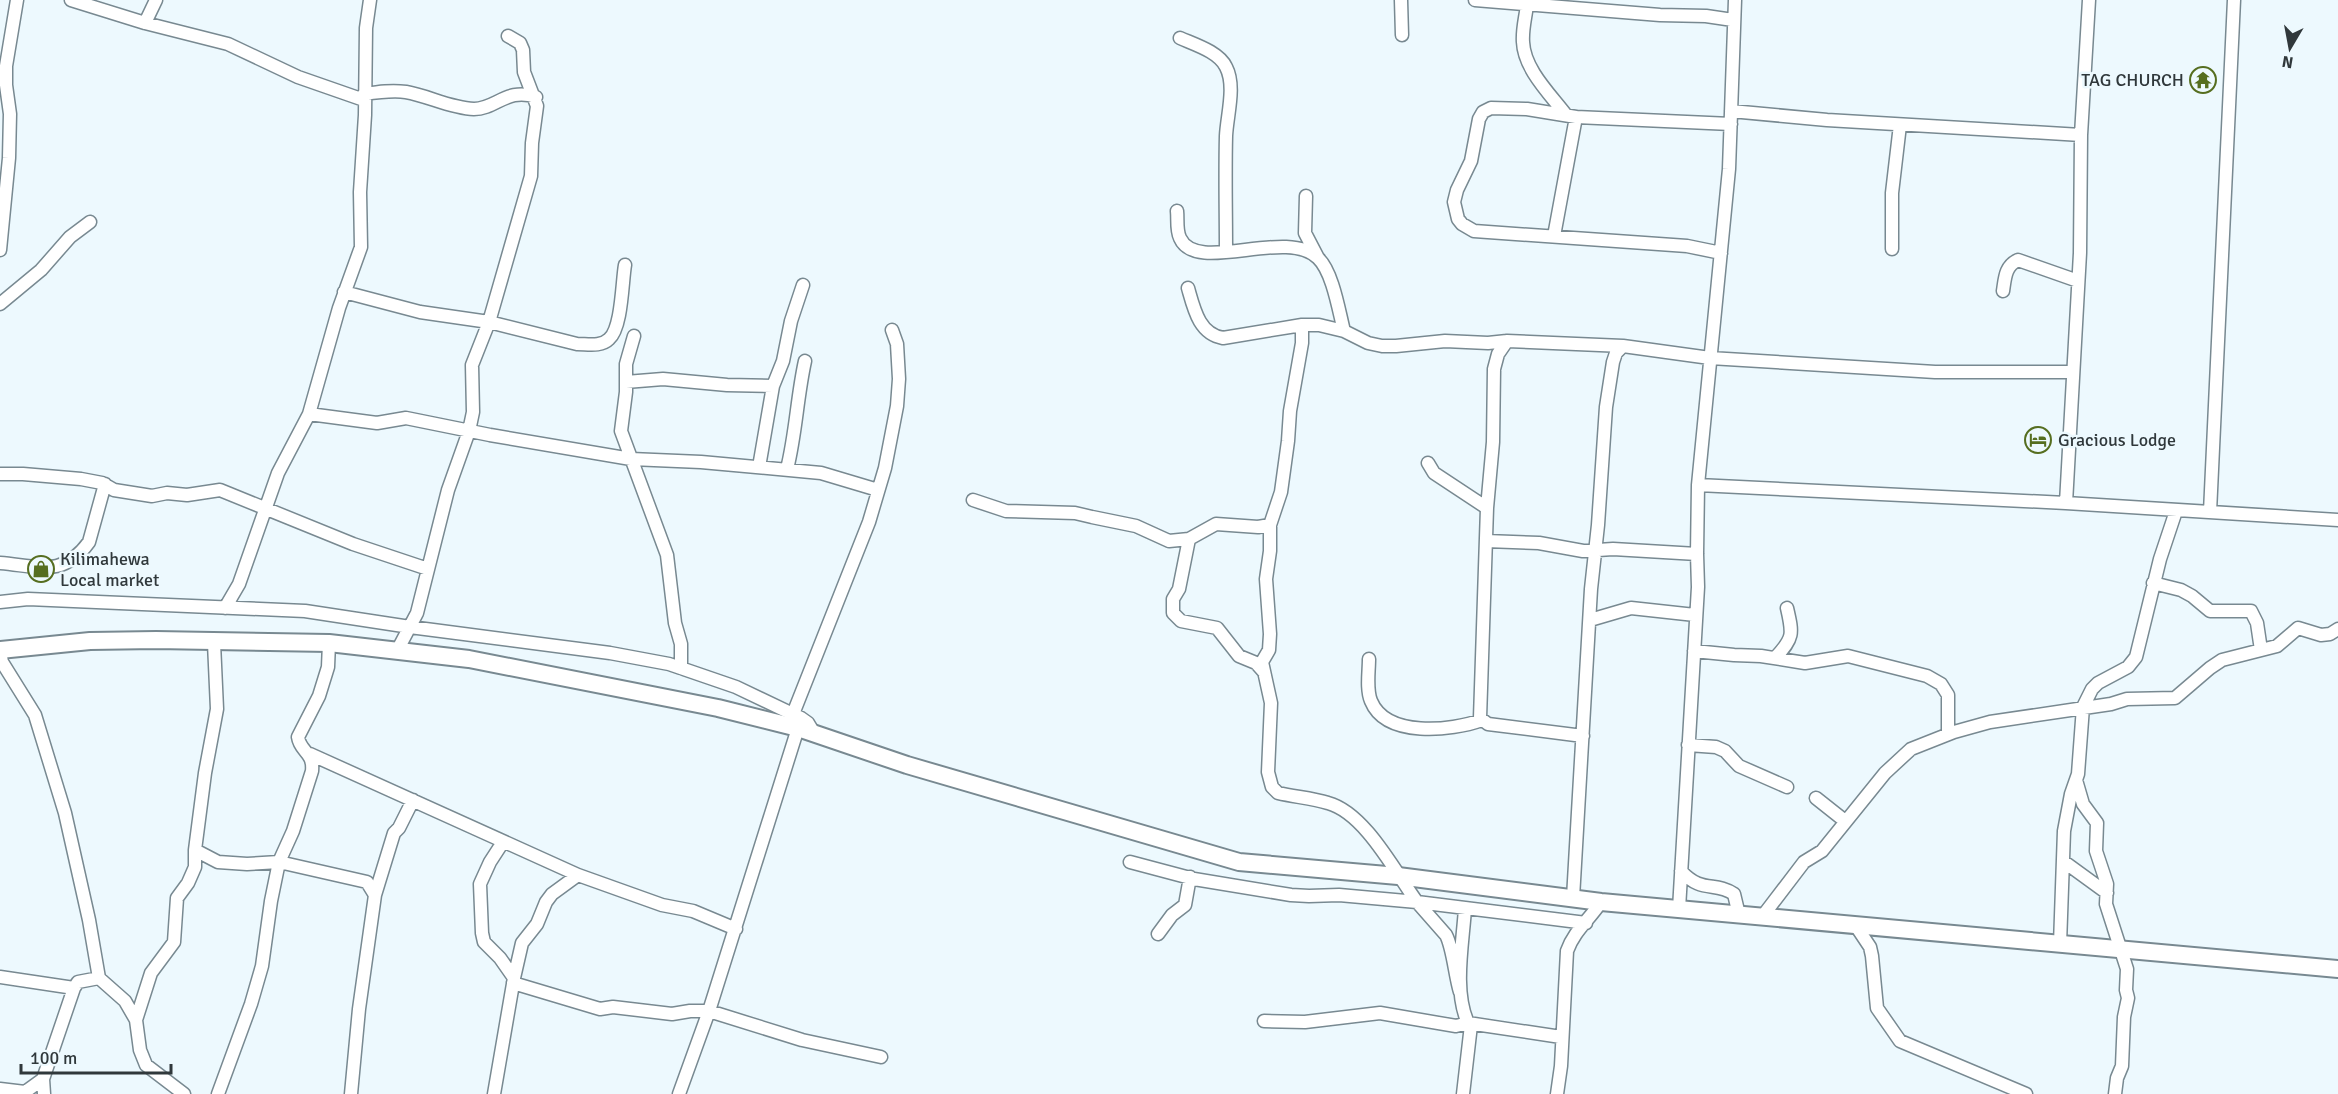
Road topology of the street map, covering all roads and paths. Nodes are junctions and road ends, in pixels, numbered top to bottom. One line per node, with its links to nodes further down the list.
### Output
1 (17, 0): 26 (street)
2 (71, 0): 12 (street)
3 (156, 0): 12 (street)
4 (370, 0): 16 (street)
5 (1401, 0): 13 (street)
6 (1474, 0): 10 (street)
7 (1735, 0): 11 (street)
8 (2089, 0): 21 (street)
9 (2234, 0): 65 (street)
10 (1527, 4): 11 (street); 18 (street)
11 (1733, 20): 19 (street)
12 (145, 23): 16 (street)
13 (1402, 35)
14 (508, 36): 17 (street)
15 (1180, 38): 28 (street)
16 (364, 97): 17 (street); 36 (street)
17 (536, 97): 38 (street)
18 (1571, 116): 19 (street); 25 (street); 25 (street)
19 (1731, 118): 20 (street); 29 (street)
20 (1900, 124): 21 (street); 27 (street)
21 (2081, 135): 32 (street)
22 (1306, 196): 30 (street)
23 (1178, 211): 28 (street)
24 (90, 222): 37 (street)
25 (1554, 236): 29 (street)
26 (0, 249)
27 (1892, 249)
28 (1227, 252): 30 (street)
29 (1721, 254): 45 (street)
30 (1318, 258): 41 (street)
31 (625, 265): 38 (street)
32 (2078, 281): 35 (street); 47 (street)
33 (803, 285): 49 (street)
34 (1188, 288): 39 (street)
35 (2003, 291)
36 (344, 292): 38 (street); 50 (street)
37 (0, 304)
38 (489, 322): 51 (street)
39 (1302, 325): 41 (street); 67 (street)
40 (892, 330): 59 (street)
41 (1344, 331): 43 (street)
42 (634, 336): 48 (street)
43 (1507, 341): 44 (street); 62 (street)
44 (1623, 346): 45 (street); 70 (street)
45 (1710, 358): 47 (street); 58 (street)
46 (805, 361): 55 (street)
47 (2073, 372): 61 (street)
48 (626, 382): 49 (street); 52 (street)
49 (773, 386): 54 (street)
50 (309, 414): 51 (street); 63 (street)
51 (469, 431): 52 (street); 73 (street)
52 (631, 459): 54 (street); 90 (street)
53 (1428, 463): 62 (street)
54 (759, 468): 55 (street)
55 (787, 469): 59 (street)
56 (0, 474): 57 (street)
57 (105, 484): 63 (street); 72 (street)
58 (1698, 485): 61 (street); 71 (street)
59 (878, 490): 94 (street)
60 (973, 500): 68 (street)
61 (2066, 503): 64 (street)
62 (1487, 508): 69 (street)
63 (266, 510): 73 (street); 76 (street)
64 (2176, 511): 65 (street); 74 (street)
65 (2210, 512): 66 (street)
66 (2338, 520)
67 (1270, 525): 68 (street); 91 (street)
68 (1189, 539): 91 (street)
69 (1486, 541): 70 (street); 93 (street)
70 (1596, 549): 71 (street); 79 (street)
71 (1696, 554): 78 (street)
72 (0, 563)
73 (428, 568): 80 (street)
74 (2153, 583): 84 (street); 92 (street)
75 (0, 602): 76 (street)
76 (225, 608): 80 (street)
77 (1787, 608): 88 (street)
78 (1695, 615): 79 (street); 87 (street)
79 (1590, 620): 96 (street)
80 (410, 627): 86 (street); 90 (street)
81 (2338, 629): 84 (street)
82 (214, 643): 83 (main road); 85 (main road); 105 (street)
83 (329, 644): 86 (main road); 98 (street)
84 (2261, 650): 92 (street)
85 (0, 651): 130 (street)
86 (397, 651): 94 (main road)
87 (1694, 651): 88 (street); 97 (street)
88 (1775, 658): 95 (street)
89 (1369, 659): 93 (street)
90 (681, 668): 94 (street)
91 (1264, 672): 111 (street)
92 (2083, 707): 95 (street); 99 (street)
93 (1482, 720): 96 (street)
94 (802, 725): 111 (main road); 124 (street)
95 (1948, 734): 103 (street)
96 (1583, 736): 115 (street)
97 (1688, 745): 100 (street); 109 (street)
98 (309, 754): 102 (street); 107 (street)
99 (2076, 780): 106 (street); 113 (street)
100 (1787, 787)
101 (1816, 798): 103 (street)
102 (413, 800): 104 (street); 114 (street)
103 (1845, 821): 121 (street)
104 (503, 842): 110 (street); 131 (street)
105 (195, 850): 107 (street); 135 (street)
106 (2063, 861): 113 (street); 126 (street)
107 (279, 862): 114 (street); 144 (street)
108 (1130, 862): 112 (street)
109 (1681, 871): 119 (street); 120 (street)
110 (578, 875): 124 (street); 131 (street)
111 (1398, 876): 115 (main road); 116 (street)
112 (1190, 877): 116 (street); 125 (street)
113 (2107, 893): 127 (street)
114 (375, 895): 145 (street)
115 (1573, 898): 117 (main road)
116 (1417, 902): 118 (street); 133 (street)
117 (1601, 903): 119 (main road); 122 (street)
118 (1465, 908): 122 (street); 133 (street)
119 (1679, 909): 120 (main road)
120 (1739, 915): 121 (main road)
121 (1762, 917): 123 (main road)
122 (1586, 923): 138 (street)
123 (1856, 926): 126 (main road); 150 (street)
124 (736, 929): 134 (street)
125 (1158, 934)
126 (2060, 944): 127 (main road)
127 (2122, 950): 128 (main road); 151 (street)
128 (2338, 969)
129 (0, 977): 132 (street)
130 (99, 978): 132 (street); 135 (street)
131 (513, 981): 134 (street); 146 (street)
132 (74, 988): 140 (street)
133 (1460, 992): 137 (street)
134 (709, 1011): 139 (street); 147 (street)
135 (136, 1020): 143 (street)
136 (1264, 1021): 137 (street)
137 (1469, 1024): 138 (street); 148 (street)
138 (1562, 1037): 149 (street)
139 (881, 1057)
140 (42, 1079): 141 (street); 142 (street)
141 (0, 1089)
142 (44, 1094)
143 (184, 1094)
144 (218, 1094)
145 (351, 1094)
146 (494, 1094)
147 (679, 1094)
148 (1463, 1094)
149 (1557, 1094)
150 (2026, 1094)
151 (2115, 1094)

